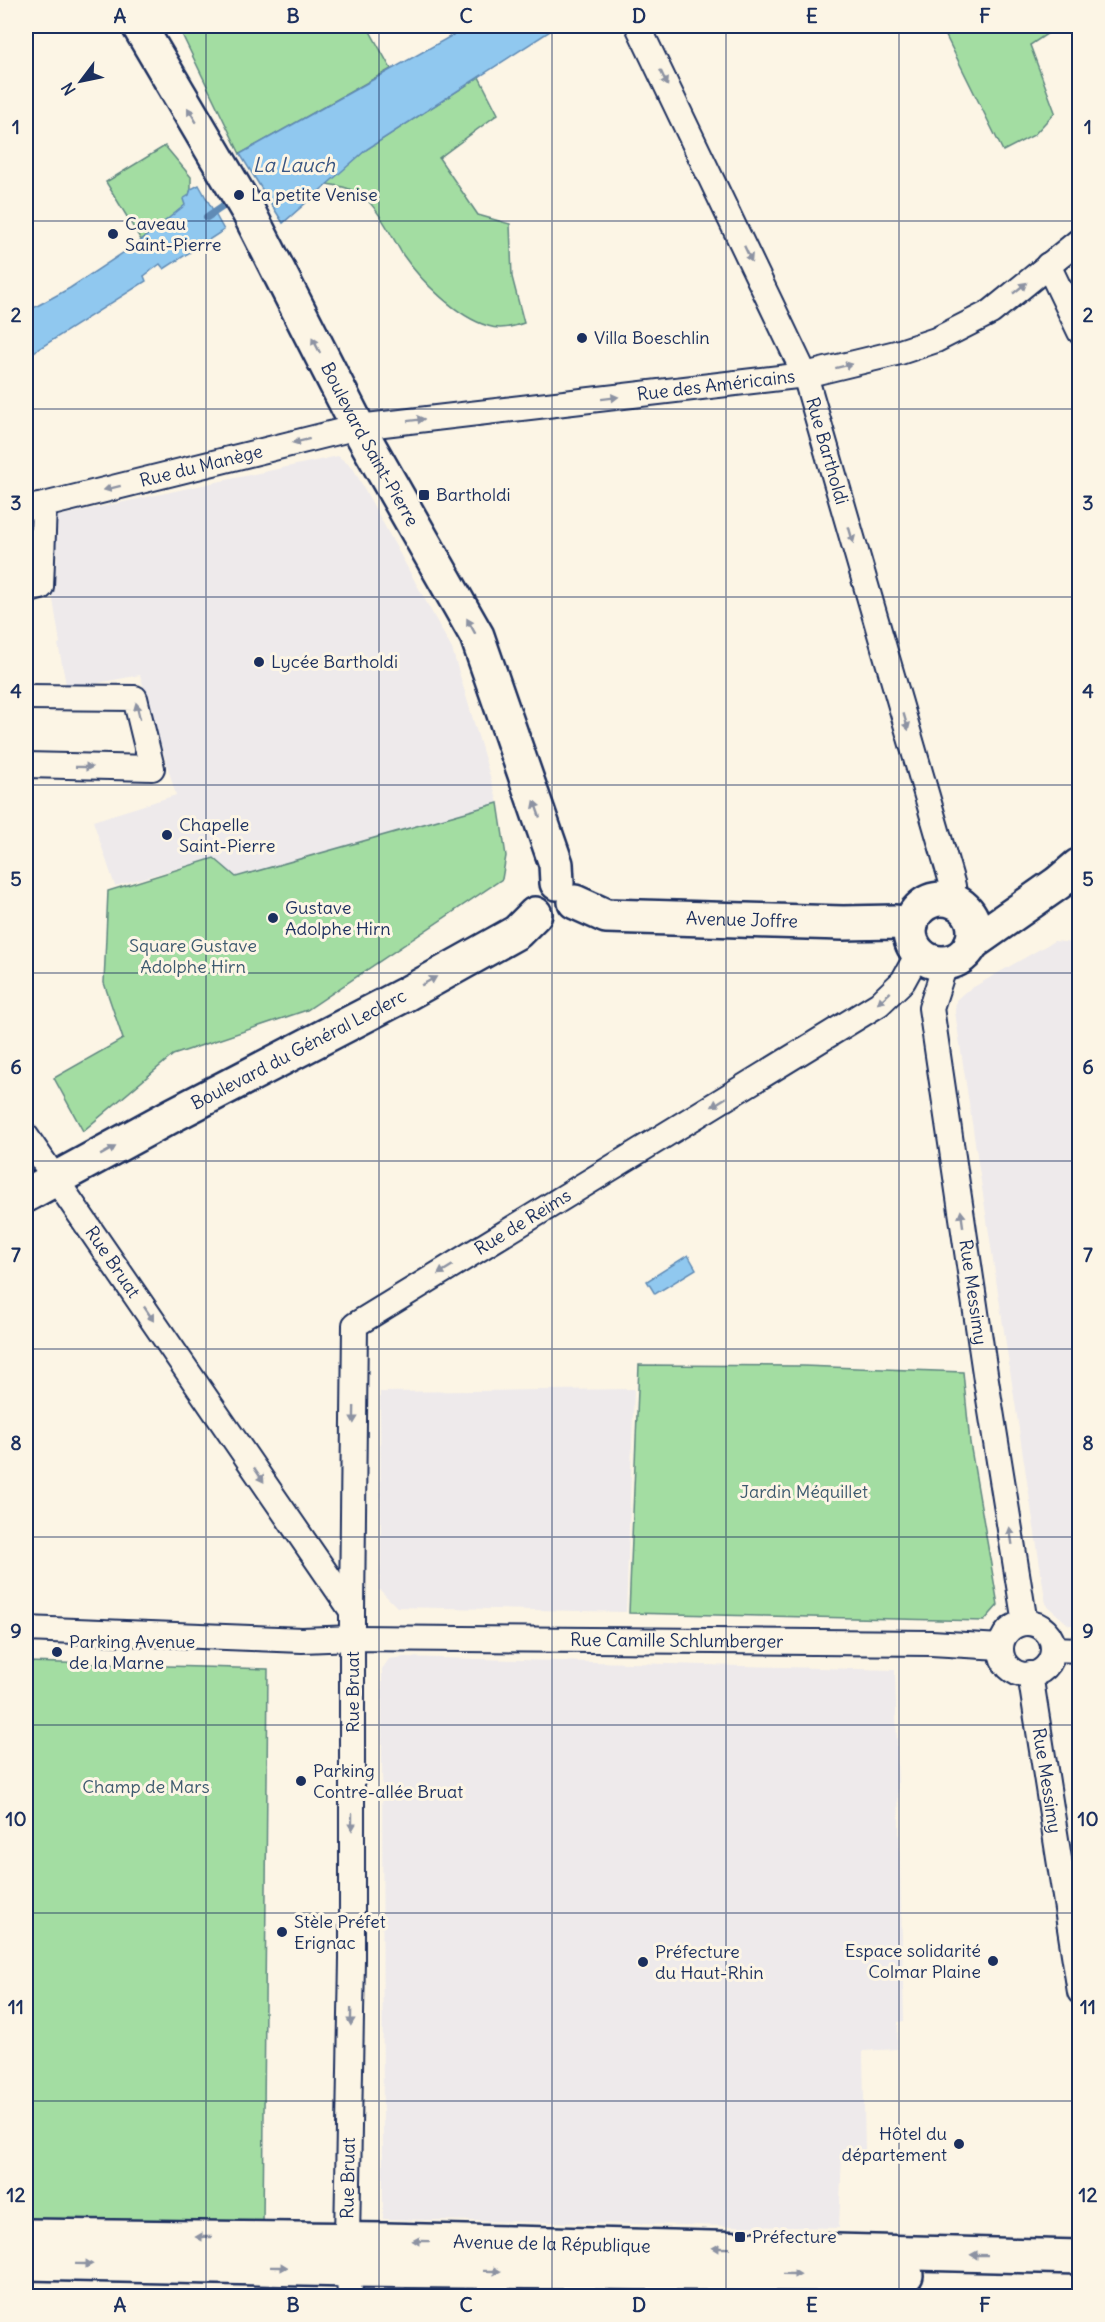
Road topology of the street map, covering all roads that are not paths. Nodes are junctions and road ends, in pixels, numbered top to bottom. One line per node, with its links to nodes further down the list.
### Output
1 (139, 26): 7 (street, Boulevard Saint-Pierre, one-way to 1)
2 (638, 26): 6 (street, Rue Bartholdi, one-way to 6)
3 (1080, 240): 4 (street, Rue des Américains)
4 (1048, 265): 5 (street); 6 (street, Rue des Américains, one-way to 4)
5 (1080, 332)
6 (805, 375): 7 (street, Rue des Américains, one-way to 6); 14 (street, Rue Bartholdi, one-way to 14)
7 (358, 427): 8 (street, Rue du Manège, one-way to 8); 13 (street, Boulevard Saint-Pierre, one-way to 7)
8 (35, 506): 9 (street)
9 (26, 591)
10 (26, 697): 11 (street, one-way to 10)
11 (26, 765)
12 (1079, 866): 14 (street); 15 (street)
13 (566, 892): 16 (street, Avenue Joffre); 18 (street, Boulevard du Général Leclerc, one-way to 13)
14 (954, 902): 15 (street); 16 (street)
15 (971, 944): 16 (street)
16 (924, 947): 20 (street, Rue de Reims, one-way to 20); 21 (street, Rue Messimy, one-way to 16)
17 (26, 1136): 18 (street, Rue Bruat)
18 (57, 1179): 19 (street, Boulevard du Général Leclerc); 20 (street, Rue Bruat, one-way to 20)
19 (26, 1195)
20 (352, 1611): 23 (street, Rue Bruat)
21 (1024, 1623): 24 (street); 25 (street)
22 (26, 1629): 23 (street, Rue Camille Schlumberger)
23 (353, 1638): 24 (street, Rue Camille Schlumberger); 32 (street, Rue Bruat, one-way to 32)
24 (1001, 1647): 27 (street)
25 (1053, 1649): 26 (street); 27 (street)
26 (1080, 1650)
27 (1030, 1674): 28 (street, Rue Messimy)
28 (1080, 1992)
29 (26, 2236): 32 (street, Avenue de la République, one-way to 29)
30 (1080, 2257): 32 (street, Avenue de la République, one-way to 32)
31 (26, 2263): 32 (street, Avenue de la République, one-way to 32)
32 (349, 2268): 33 (street, Avenue de la République, one-way to 33)
33 (1080, 2277)

